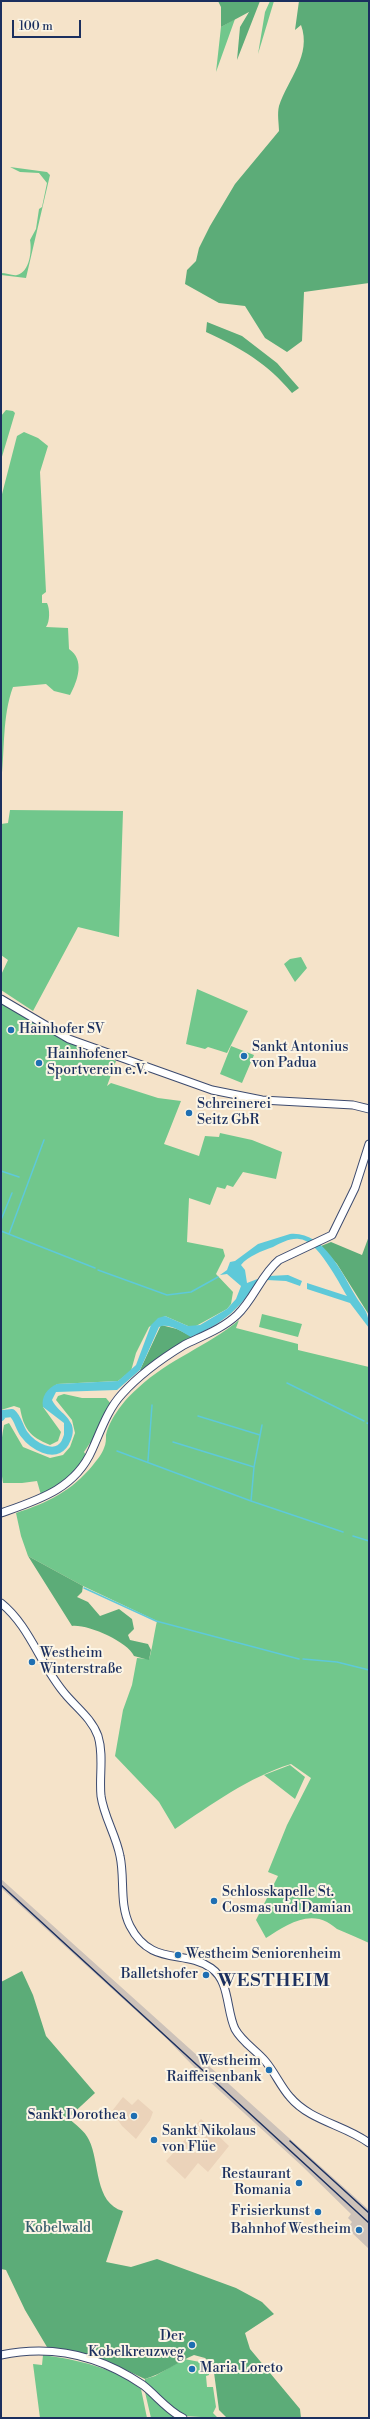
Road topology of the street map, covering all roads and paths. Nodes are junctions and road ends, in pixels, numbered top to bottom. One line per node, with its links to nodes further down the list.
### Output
1 (1, 999): 2 (street)
2 (369, 1109)
3 (369, 1144): 4 (street)
4 (1, 1513)
5 (1, 1603): 6 (street)
6 (369, 2143)
7 (1, 2355): 8 (street)
8 (183, 2418)

